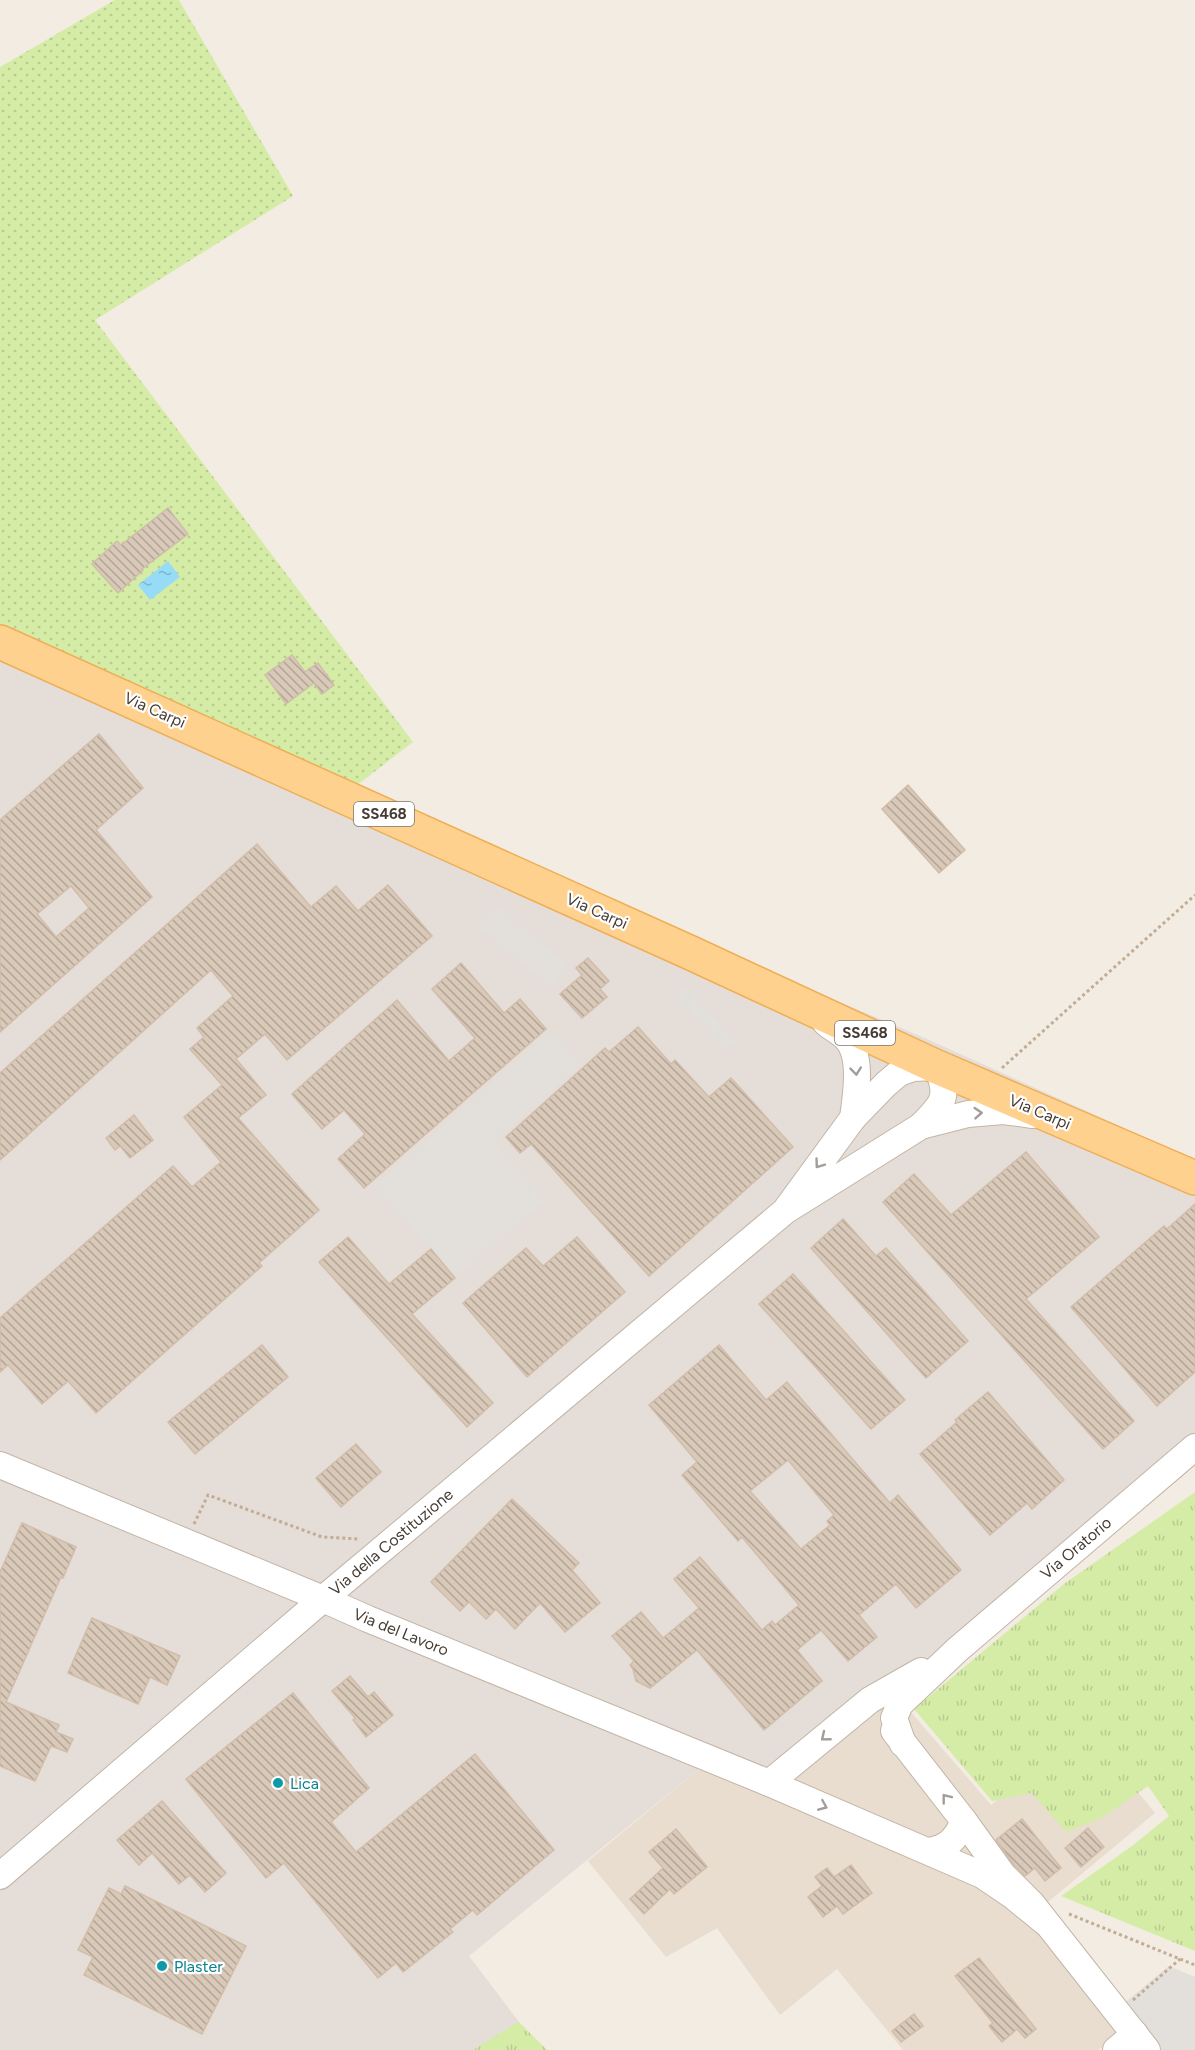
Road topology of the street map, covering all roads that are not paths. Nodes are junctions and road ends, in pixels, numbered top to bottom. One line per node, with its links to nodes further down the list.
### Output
1 (0, 642): 2 (main road, Via Carpi / SS468)
2 (794, 1000): 3 (main road, Via Carpi / SS468); 4 (street, Via della Costituzione, one-way to 4)
3 (937, 1067): 4 (street, Via della Costituzione); 5 (main road, Via Carpi / SS468); 6 (street, Via della Costituzione)
4 (853, 1118): 8 (street, Via della Costituzione, one-way to 8)
5 (1051, 1118): 6 (street, Via della Costituzione, one-way to 5); 7 (main road, Via Carpi / SS468)
6 (921, 1126): 8 (street, Via della Costituzione)
7 (1195, 1178)
8 (784, 1211): 11 (street, Via della Costituzione)
9 (1195, 1447): 12 (street, Via Oratorio)
10 (0, 1465): 11 (street, Via del Lavoro)
11 (323, 1599): 15 (street, Via del Lavoro); 18 (street, Via della Costituzione)
12 (957, 1650): 13 (street, Via Oratorio); 14 (street, Via Oratorio)
13 (870, 1700): 14 (street, Via Oratorio); 15 (street, Via Oratorio, one-way to 15)
14 (903, 1744): 16 (street, Via Oratorio, one-way to 14)
15 (770, 1783): 17 (street, Via Oratorio, one-way to 17)
16 (964, 1821): 17 (street); 19 (street, Via Oratorio)
17 (928, 1851): 19 (street, Via Oratorio)
18 (0, 1876)
19 (1053, 1917): 20 (street, Via Oratorio)
20 (1132, 2045)

